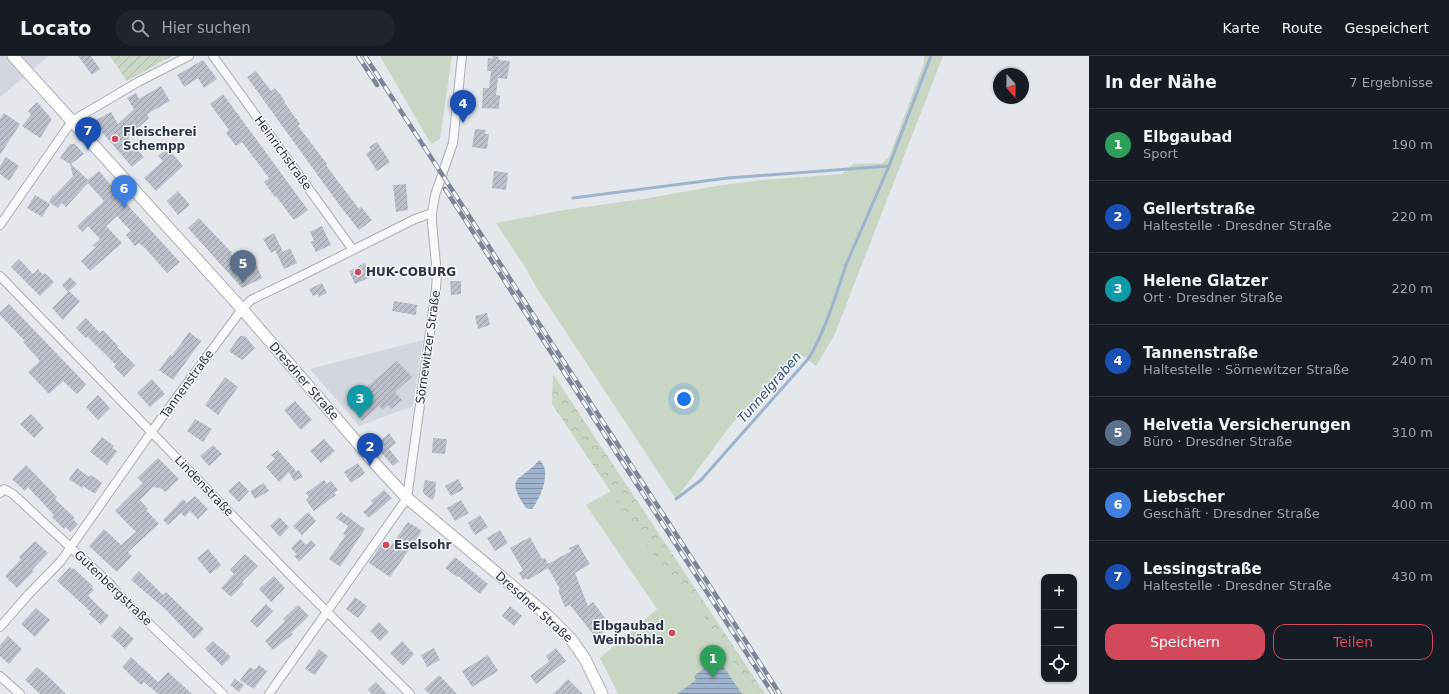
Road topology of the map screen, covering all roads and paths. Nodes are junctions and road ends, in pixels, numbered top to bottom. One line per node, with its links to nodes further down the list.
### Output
1 (13, 56): 5 (main road, Dresdner Straße)
2 (189, 56): 5 (street)
3 (213, 56): 8 (street, Heinrichstraße)
4 (462, 56): 6 (street, Sörnewitzer Straße)
5 (72, 120): 7 (street); 10 (main road, Dresdner Straße)
6 (432, 213): 8 (street, Tannenstraße); 13 (street, Sörnewitzer Straße)
7 (0, 225)
8 (353, 250): 10 (street, Tannenstraße)
9 (0, 276): 11 (street, Lindenstraße)
10 (242, 309): 11 (street, Tannenstraße); 13 (main road, Dresdner Straße)
11 (152, 431): 14 (street, Tannenstraße); 15 (street, Lindenstraße)
12 (0, 493): 14 (street, Gutenbergstraße)
13 (407, 498): 15 (street); 22 (main road, Dresdner Straße)
14 (71, 548): 16 (street, Tannenstraße); 19 (street, Gutenbergstraße)
15 (327, 612): 20 (street); 21 (street, Lindenstraße)
16 (0, 626)
17 (0, 676): 18 (street)
18 (20, 694)
19 (223, 694)
20 (269, 694)
21 (410, 694)
22 (602, 694)

